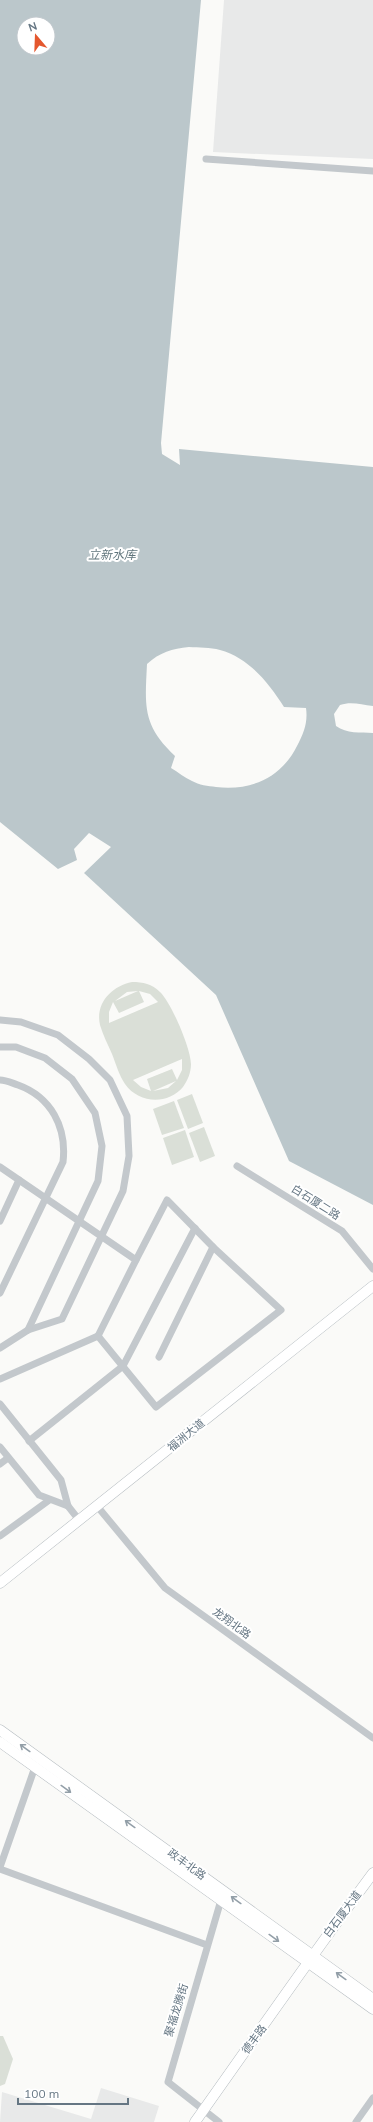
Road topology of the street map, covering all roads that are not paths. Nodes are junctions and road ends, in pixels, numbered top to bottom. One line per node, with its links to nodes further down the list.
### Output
1 (206, 159): 2 (street)
2 (373, 171)
3 (0, 1020): 13 (street)
4 (0, 1047): 11 (street)
5 (0, 1080): 9 (street)
6 (237, 1166): 16 (street, 白石厦二路)
7 (0, 1168): 8 (street)
8 (19, 1180): 9 (street); 10 (street)
9 (46, 1199): 11 (street); 18 (street)
10 (0, 1221)
11 (80, 1222): 13 (street); 19 (street)
12 (194, 1228): 14 (street); 15 (street); 23 (street)
13 (102, 1237): 15 (street); 19 (street)
14 (213, 1247): 22 (street); 23 (street)
15 (136, 1260): 20 (street)
16 (373, 1269)
17 (373, 1286): 32 (main road, 福洲大道)
18 (0, 1293)
19 (28, 1330): 21 (street)
20 (98, 1336): 23 (street); 24 (street)
21 (0, 1348)
22 (159, 1358)
23 (123, 1366): 26 (street)
24 (0, 1379)
25 (0, 1404): 26 (street)
26 (29, 1441): 31 (street)
27 (0, 1448): 28 (street)
28 (8, 1458): 29 (street); 30 (street)
29 (0, 1464)
30 (48, 1501): 31 (street); 34 (street)
31 (68, 1506): 33 (street)
32 (97, 1506): 33 (main road, 福洲大道); 37 (street, 龙翔北路)
33 (79, 1520): 35 (main road, 福洲大道)
34 (0, 1536)
35 (0, 1583)
36 (0, 1730): 44 (main road, 政丰北路, one-way to 36)
37 (373, 1738)
38 (0, 1742): 39 (main road, 政丰北路)
39 (35, 1767): 40 (street); 42 (main road, 政丰北路, one-way to 42)
40 (0, 1868): 43 (street)
41 (373, 1873): 44 (main road, 白石厦大道)
42 (220, 1900): 43 (street, 聚福龙腾街); 44 (main road, 政丰北路, one-way to 44)
43 (207, 1945): 48 (street, 聚福龙腾街)
44 (311, 1960): 45 (main road, 政丰北路, one-way to 44); 46 (main road, 政丰北路); 48 (main road, 德丰路)
45 (373, 1999)
46 (373, 2010)
47 (373, 2098): 51 (street)
48 (203, 2111): 49 (main road, 德丰路); 50 (street)
49 (195, 2122)
50 (219, 2122)
51 (356, 2122)

